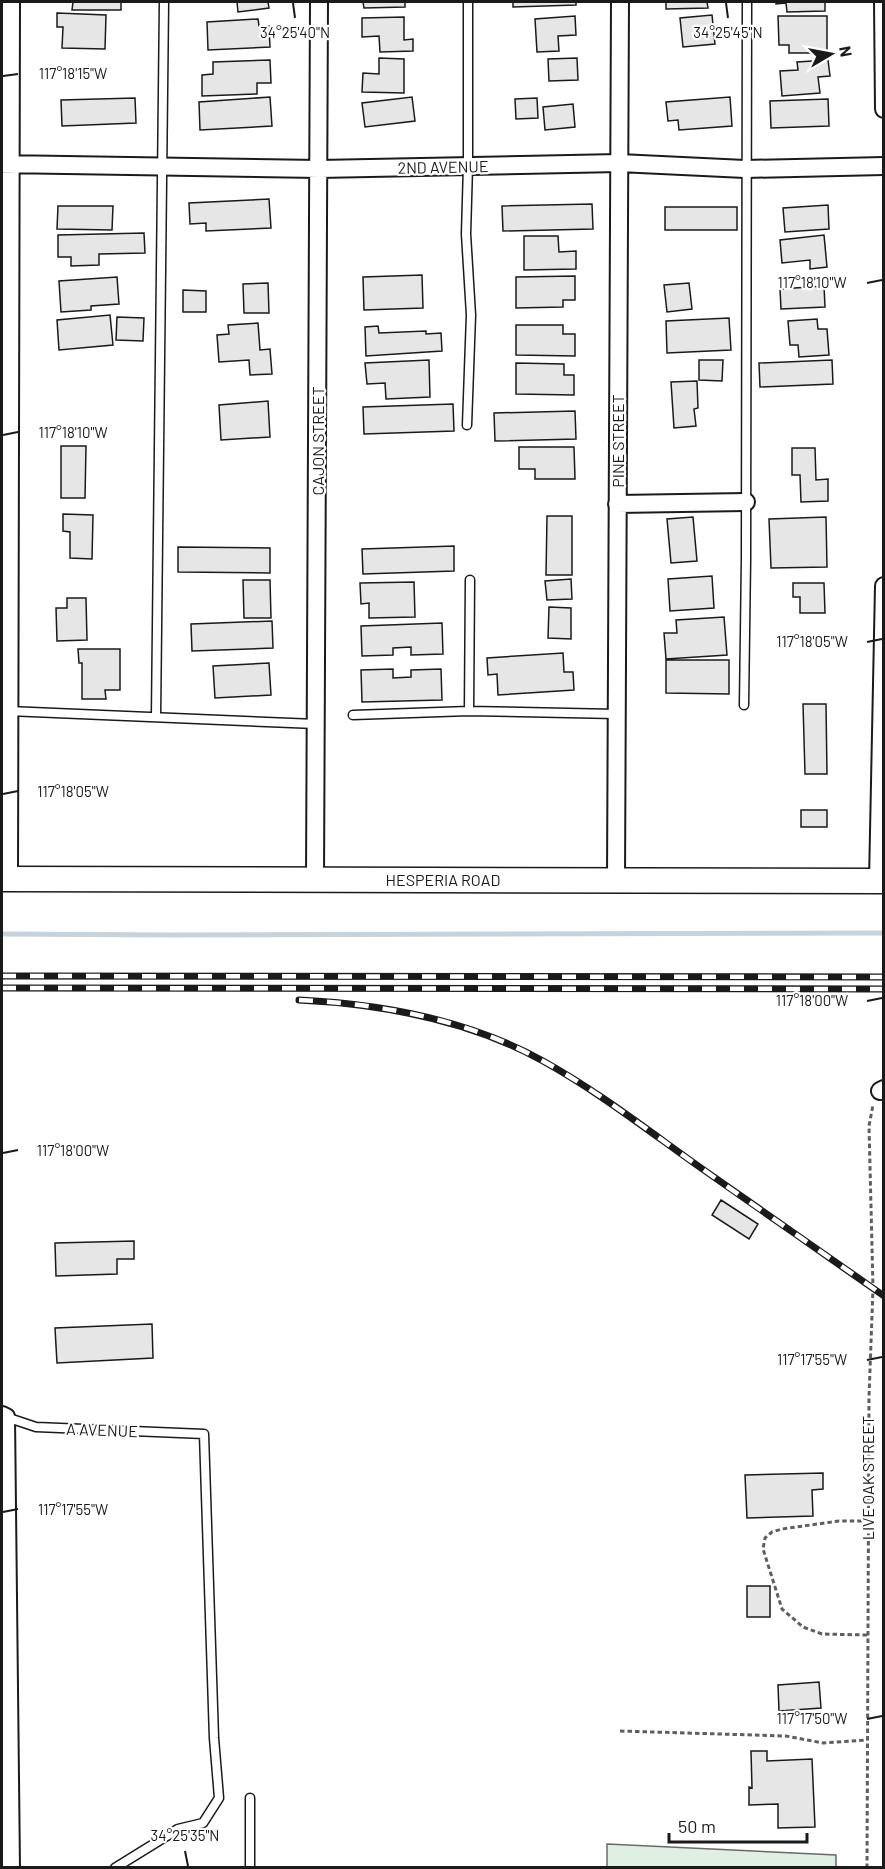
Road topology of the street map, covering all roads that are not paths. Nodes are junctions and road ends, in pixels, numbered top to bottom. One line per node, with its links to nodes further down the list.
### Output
1 (11, 2): 10 (street)
2 (164, 2): 13 (lane)
3 (319, 2): 15 (street, CAJON STREET)
4 (468, 2): 11 (lane)
5 (620, 2): 9 (street, PINE STREET)
6 (747, 2): 14 (lane)
7 (883, 2): 8 (street)
8 (884, 109)
9 (619, 163): 11 (street, 2ND AVENUE); 14 (street, 2ND AVENUE); 18 (street, PINE STREET)
10 (6, 164): 13 (street, 2ND AVENUE); 22 (street)
11 (468, 166): 15 (street, 2ND AVENUE); 16 (lane)
12 (884, 166): 14 (street, 2ND AVENUE)
13 (163, 167): 15 (street, 2ND AVENUE); 26 (lane)
14 (746, 169): 17 (lane)
15 (319, 170): 27 (street, CAJON STREET)
16 (467, 425)
17 (746, 502): 18 (street); 21 (lane)
18 (617, 504): 24 (street, PINE STREET)
19 (470, 580): 23 (lane)
20 (884, 586): 28 (street)
21 (744, 705)
22 (5, 711): 26 (lane); 29 (street)
23 (469, 711): 24 (lane); 25 (lane)
24 (616, 714): 31 (street, PINE STREET)
25 (353, 715)
26 (156, 717): 27 (lane)
27 (316, 724): 30 (street, CAJON STREET)
28 (882, 755): 32 (street)
29 (5, 879): 30 (main road, HESPERIA ROAD)
30 (315, 880): 31 (main road, HESPERIA ROAD)
31 (616, 881): 32 (main road, HESPERIA ROAD)
32 (881, 881)
33 (4, 1416): 35 (street); 36 (lane, A AVENUE)
34 (250, 1798): 37 (lane)
35 (11, 1868)
36 (115, 1868)
37 (250, 1868)

